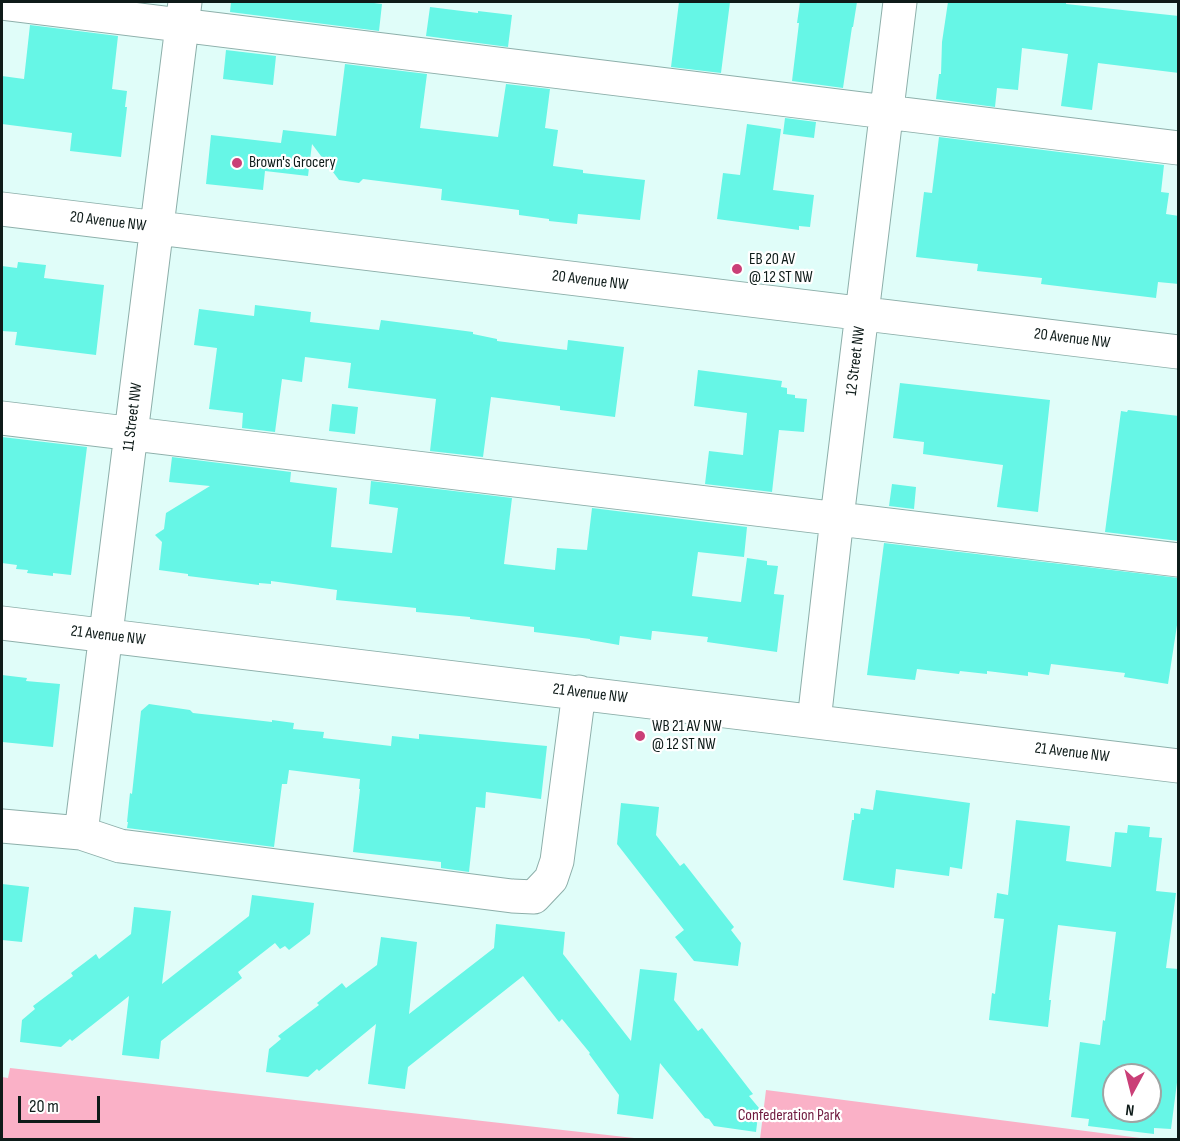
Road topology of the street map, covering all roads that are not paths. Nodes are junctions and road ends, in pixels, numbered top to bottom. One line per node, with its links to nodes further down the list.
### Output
1 (900, 2): 4 (street, 12 Street NW)
2 (2, 3): 3 (street)
3 (184, 13): 4 (street); 7 (street, 11 Street NW)
4 (886, 113): 5 (street); 8 (street, 12 Street NW)
5 (1179, 148)
6 (2, 209): 7 (street, 20 Avenue NW)
7 (157, 228): 8 (street, 20 Avenue NW); 11 (street, 11 Street NW)
8 (862, 314): 9 (street, 20 Avenue NW); 12 (street, 12 Street NW)
9 (1179, 352)
10 (2, 418): 11 (street)
11 (131, 434): 12 (street); 15 (street, 11 Street NW)
12 (837, 518): 13 (street); 17 (street, 12 Street NW)
13 (1179, 560)
14 (2, 623): 15 (street, 21 Avenue NW)
15 (106, 636): 16 (street, 21 Avenue NW); 20 (street, 11 Street NW)
16 (579, 692): 17 (street, 21 Avenue NW); 20 (street)
17 (814, 721): 18 (street, 21 Avenue NW)
18 (1179, 766)
19 (2, 826): 20 (street)
20 (81, 833)

